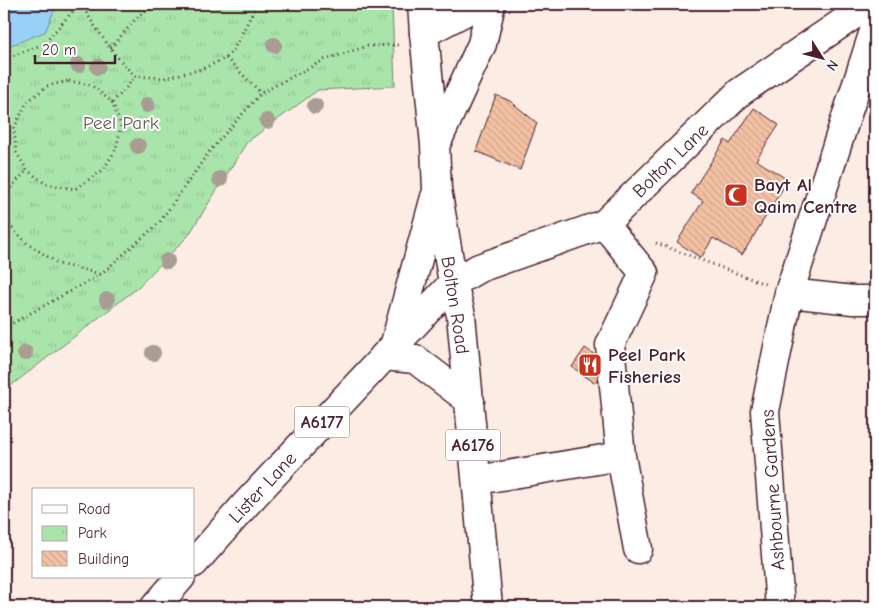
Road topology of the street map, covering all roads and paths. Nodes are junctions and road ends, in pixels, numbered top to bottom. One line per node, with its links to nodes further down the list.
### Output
1 (80, 4): 10 (path); 12 (path)
2 (161, 4): 10 (path)
3 (257, 4): 11 (path)
4 (422, 4): 9 (main road, Bolton Road)
5 (469, 4): 9 (main road)
6 (491, 4): 16 (main road, A6177)
7 (870, 4): 21 (main road, Bolton Lane)
8 (875, 28): 25 (main road, Ashbourne Gardens)
9 (413, 39): 14 (path); 16 (main road, Bolton Road)
10 (111, 48): 13 (path)
11 (226, 58): 13 (path); 14 (path)
12 (4, 60)
13 (135, 76): 15 (path)
14 (260, 93): 23 (path)
15 (112, 102): 17 (path); 17 (path)
16 (435, 145): 18 (main road, Bolton Road / A6177)
17 (27, 170): 19 (path)
18 (438, 189): 24 (main road, Bolton Road / A6177); 28 (main road, Lister Lane / A6177)
19 (4, 195)
20 (4, 200): 23 (path)
21 (604, 224): 24 (main road, Bolton Lane); 30 (main road)
22 (650, 241): 25 (path)
23 (101, 274): 27 (path)
24 (453, 284): 28 (main road, Lister Lane / A6177); 29 (main road, Bolton Road / A6176)
25 (788, 293): 26 (main road); 37 (main road, Ashbourne Gardens)
26 (875, 300)
27 (4, 328)
28 (389, 352): 29 (main road); 33 (main road, Lister Lane / A6177)
29 (470, 401): 31 (main road, Bolton Road / A6176)
30 (621, 456): 31 (main road); 32 (main road)
31 (476, 480): 36 (main road, Bolton Road / A6176)
32 (638, 550)
33 (195, 562)
34 (180, 578): 35 (main road)
35 (155, 607)
36 (488, 607)
37 (780, 607)

